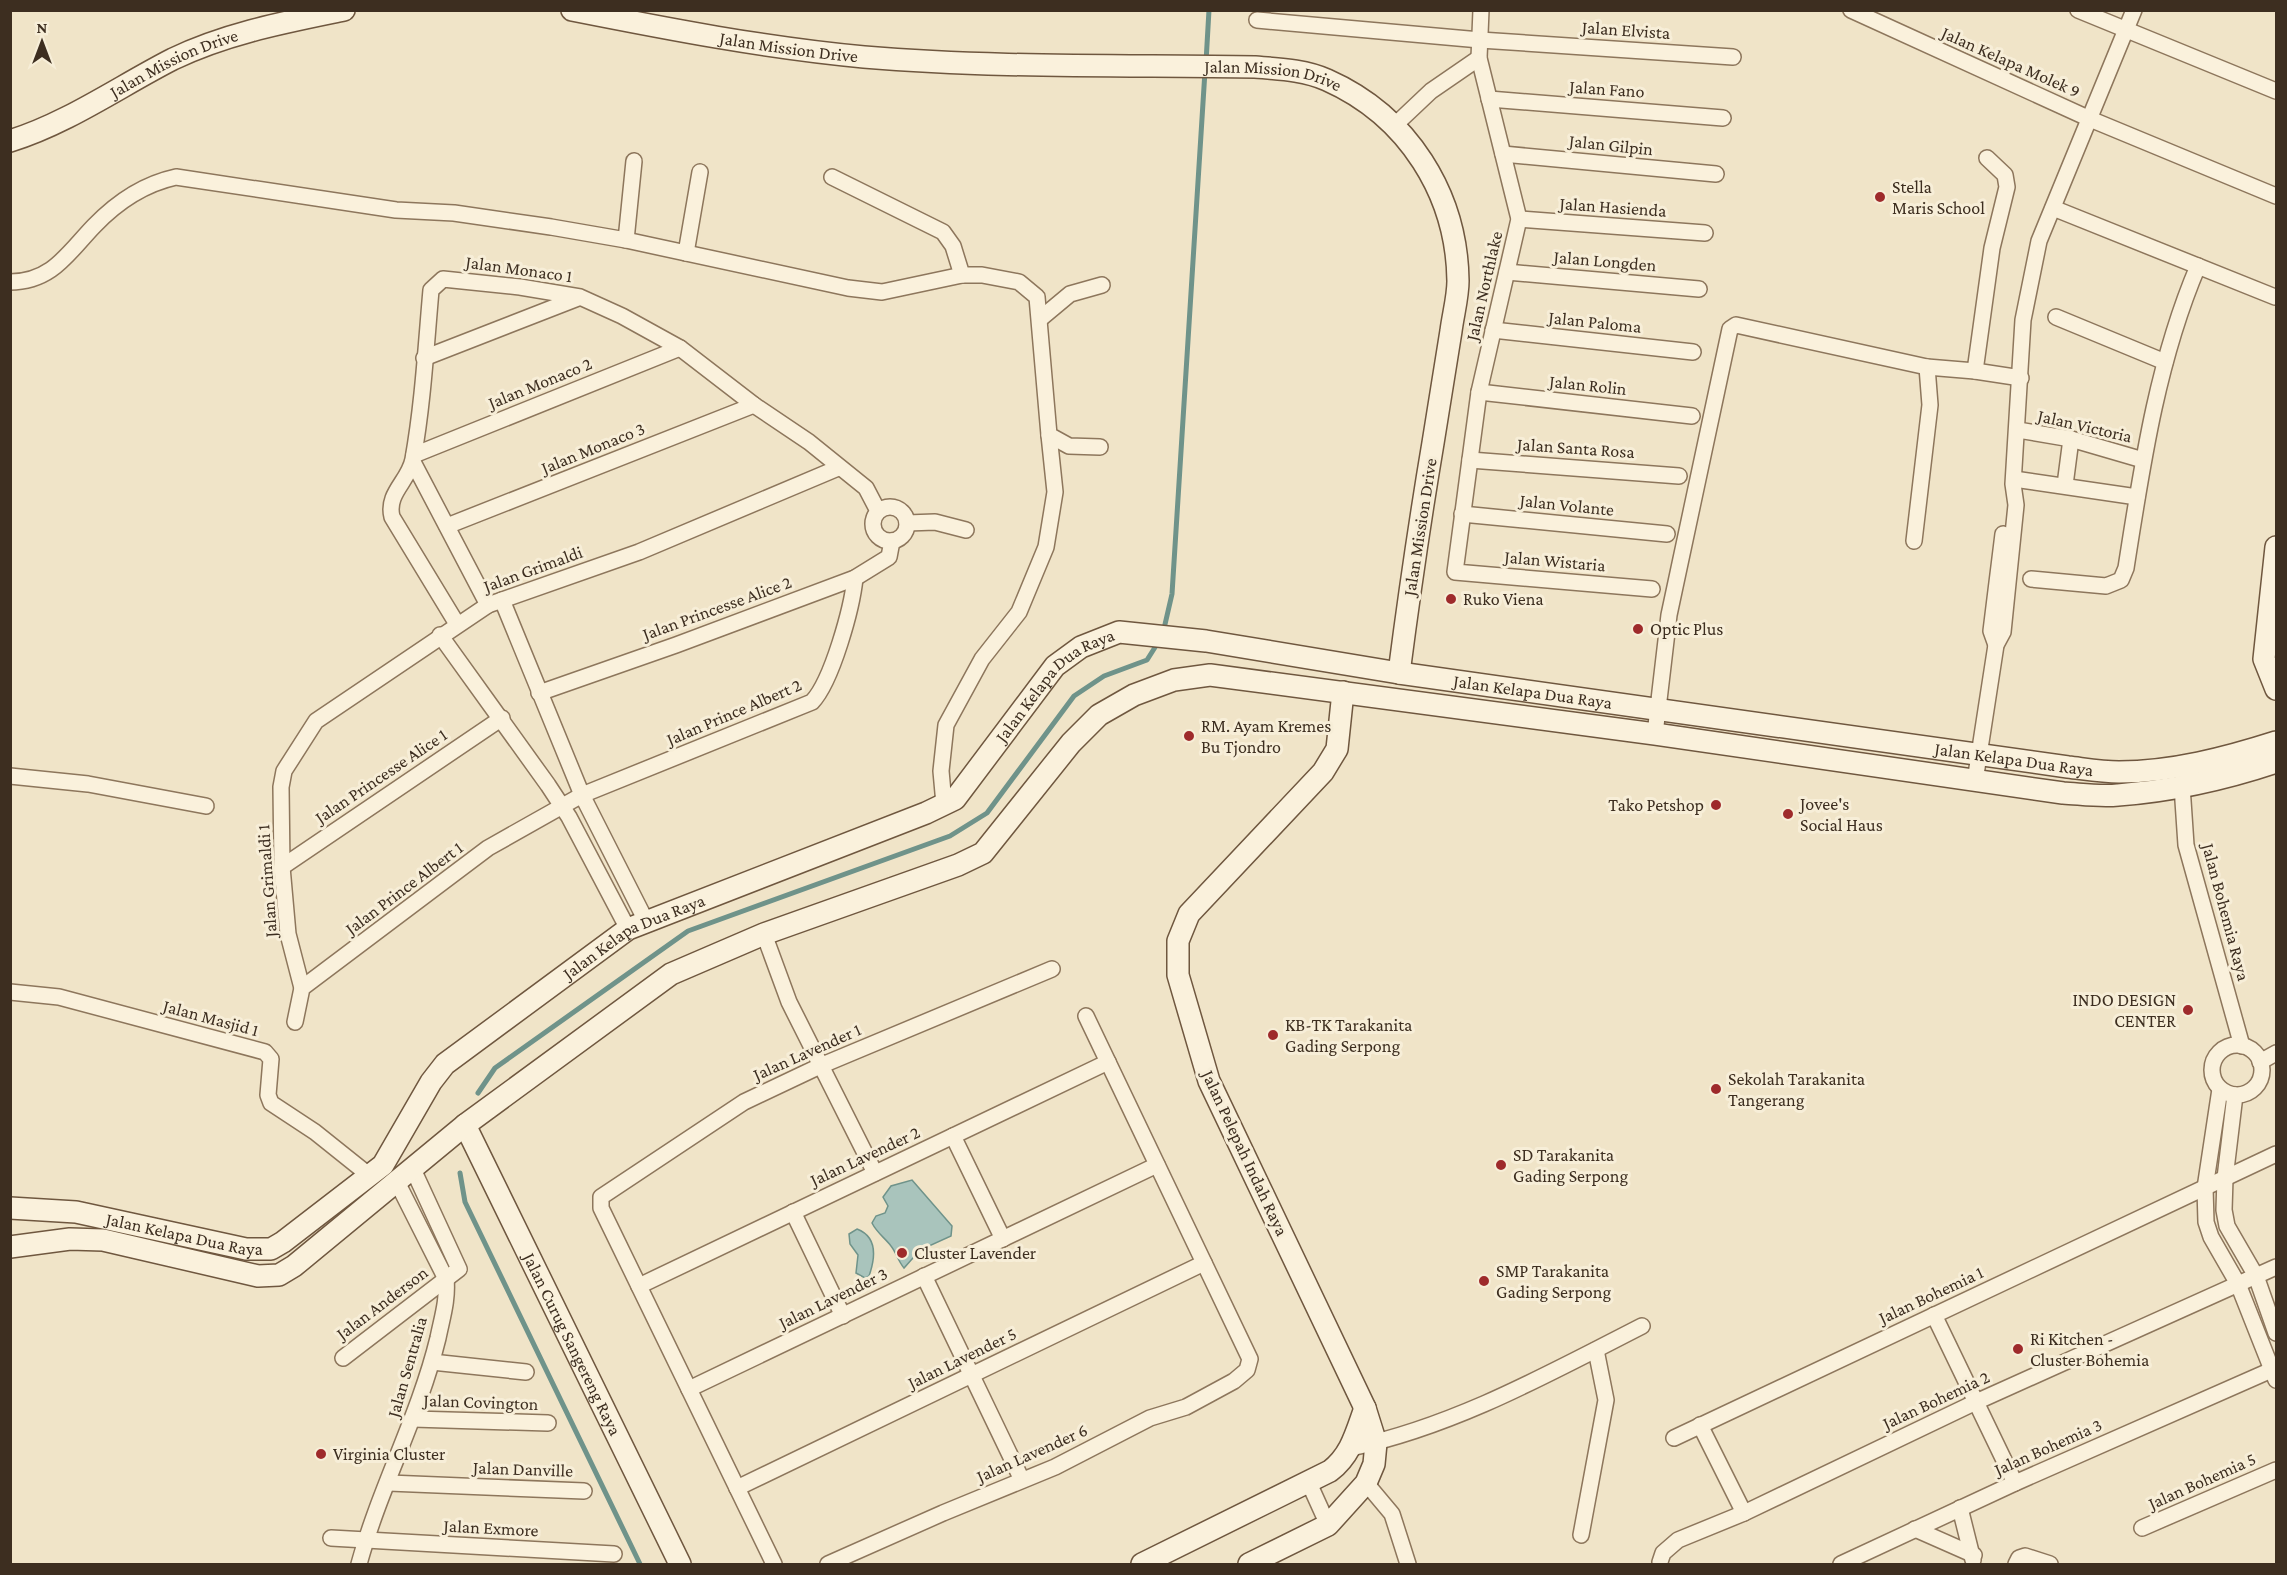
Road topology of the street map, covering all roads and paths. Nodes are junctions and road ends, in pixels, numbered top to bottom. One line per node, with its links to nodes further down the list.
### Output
1 (344, 10): 17 (main road, Jalan Mission Drive)
2 (572, 10): 16 (main road, Jalan Mission Drive)
3 (1481, 10): 9 (street, Jalan Northlake)
4 (1851, 10): 15 (street, Jalan Kelapa Molek 9)
5 (2078, 10): 8 (street)
6 (2134, 10): 8 (street)
7 (1257, 20): 9 (street, Jalan Elvista)
8 (2126, 31): 12 (street); 15 (street)
9 (1480, 40): 10 (street, Jalan Elvista); 11 (street, Jalan Northlake)
10 (1733, 57)
11 (1479, 58): 13 (street, Jalan Northlake); 16 (street)
12 (2277, 91)
13 (1489, 99): 14 (street, Jalan Fano); 18 (street, Jalan Northlake)
14 (1723, 118)
15 (2090, 119): 24 (street, Jalan Kelapa Molek 9); 25 (street)
16 (1395, 125): 80 (main road, Jalan Mission Drive)
17 (10, 141)
18 (1503, 154): 22 (street, Jalan Gilpin); 26 (street, Jalan Northlake)
19 (1988, 158): 46 (street)
20 (634, 161): 28 (street)
21 (700, 172): 29 (street)
22 (1716, 174)
23 (832, 177): 32 (street)
24 (2277, 196)
25 (2053, 208): 30 (street); 47 (street)
26 (1519, 219): 27 (street, Jalan Hasienda); 31 (street, Jalan Northlake)
27 (1705, 233)
28 (626, 240): 29 (street); 33 (street)
29 (686, 253): 32 (street)
30 (2198, 266): 37 (street); 44 (street)
31 (1507, 272): 35 (street, Jalan Longden); 40 (street, Jalan Northlake)
32 (962, 275): 39 (street)
33 (10, 282)
34 (1102, 285): 39 (street)
35 (1699, 289)
36 (580, 297): 41 (street); 43 (street, Jalan Monaco 1); 43 (street, Jalan Monaco 1)
37 (2275, 297)
38 (2056, 317): 44 (street)
39 (1040, 319): 52 (street)
40 (1493, 330): 42 (street, Jalan Paloma); 48 (street, Jalan Northlake)
41 (680, 348): 49 (street); 55 (street, Jalan Monaco 2)
42 (1693, 352)
43 (424, 358): 55 (street)
44 (2165, 362): 57 (street)
45 (1928, 367): 46 (street); 70 (street); 85 (street)
46 (1975, 371): 47 (street)
47 (2021, 378): 51 (street)
48 (1479, 392): 50 (street, Jalan Rolin); 56 (street, Jalan Northlake)
49 (754, 405): 58 (street); 66 (street, Jalan Monaco 3)
50 (1692, 416)
51 (2018, 430): 53 (street, Jalan Victoria); 60 (street)
52 (1049, 435): 54 (street); 96 (street)
53 (2071, 439): 57 (street, Jalan Victoria); 61 (street)
54 (1100, 447)
55 (413, 458): 66 (street); 77 (street)
56 (1470, 460): 59 (street, Jalan Santa Rosa); 64 (street, Jalan Northlake)
57 (2143, 460): 62 (street)
58 (838, 468): 63 (street); 76 (street, Jalan Grimaldi)
59 (1679, 476)
60 (2013, 482): 61 (street); 89 (street)
61 (2066, 485): 62 (street)
62 (2138, 498): 74 (street)
63 (878, 511): 65 (street); 69 (street)
64 (1462, 514): 68 (street, Jalan Volante); 72 (street, Jalan Northlake)
65 (907, 523): 67 (street); 69 (street)
66 (447, 526): 76 (street)
67 (966, 530)
68 (1667, 534)
69 (892, 541): 73 (street, Jalan Princesse Alice 2)
70 (1914, 541)
71 (2277, 547): 82 (main road)
72 (1455, 572): 75 (street, Jalan Wistaria)
73 (855, 578): 84 (street, Jalan Princesse Alice 2); 95 (street, Jalan Prince Albert 2)
74 (2031, 579)
75 (1652, 589)
76 (495, 603): 77 (street, Jalan Grimaldi); 84 (street)
77 (457, 624): 78 (street, Jalan Grimaldi)
78 (440, 635): 86 (street); 91 (street, Jalan Grimaldi)
79 (1211, 642): 80 (main road, Jalan Kelapa Dua Raya); 81 (main road); 96 (main road, Jalan Kelapa Dua Raya)
80 (1399, 673): 85 (main road, Jalan Kelapa Dua Raya)
81 (1210, 675): 83 (main road, Jalan Kelapa Dua Raya); 101 (main road, Jalan Kelapa Dua Raya)
82 (2277, 688)
83 (1343, 692): 87 (main road, Jalan Kelapa Dua Raya); 151 (main road, Jalan Pelepah Indah Raya)
84 (539, 693): 95 (street)
85 (1657, 708): 87 (street); 89 (main road, Jalan Kelapa Dua Raya)
86 (502, 718): 98 (street); 99 (street, Jalan Princesse Alice 1)
87 (1655, 734): 93 (main road, Jalan Kelapa Dua Raya)
88 (2277, 742): 89 (main road, Jalan Kelapa Dua Raya)
89 (1980, 754): 93 (street)
90 (2277, 762): 94 (main road, Jalan Kelapa Dua Raya)
91 (284, 771): 99 (street, Jalan Grimaldi 1)
92 (10, 776): 97 (street)
93 (1975, 781): 94 (main road, Jalan Kelapa Dua Raya)
94 (2182, 786): 107 (street, Jalan Bohemia Raya)
95 (582, 795): 98 (street, Jalan Prince Albert 2); 100 (street)
96 (944, 804): 100 (main road, Jalan Kelapa Dua Raya)
97 (206, 806)
98 (562, 807): 100 (street); 103 (street, Jalan Prince Albert 1)
99 (282, 867): 103 (street, Jalan Grimaldi 1)
100 (637, 925): 120 (main road, Jalan Kelapa Dua Raya)
101 (764, 934): 111 (street); 114 (main road, Jalan Kelapa Dua Raya)
102 (1052, 969): 111 (street, Jalan Lavender 1)
103 (302, 988): 106 (street)
104 (10, 992): 120 (street, Jalan Masjid 1)
105 (1086, 1016): 109 (street)
106 (295, 1022)
107 (2242, 1046): 110 (street); 112 (street)
108 (2277, 1053): 110 (street)
109 (1108, 1062): 115 (street, Jalan Lavender 2); 117 (street)
110 (2260, 1062): 113 (street)
111 (820, 1066): 119 (street); 138 (street, Jalan Lavender 1)
112 (2220, 1089): 113 (street); 123 (street)
113 (2235, 1095): 121 (street)
114 (465, 1125): 118 (main road, Jalan Kelapa Dua Raya); 178 (main road, Jalan Curug Sangereng Raya)
115 (952, 1136): 119 (street, Jalan Lavender 2); 128 (street)
116 (2277, 1154): 121 (street, Jalan Bohemia 1)
117 (1157, 1165): 128 (street, Jalan Lavender 3); 131 (street)
118 (412, 1167): 122 (main road, Jalan Kelapa Dua Raya); 136 (street)
119 (875, 1173): 126 (street, Jalan Lavender 2)
120 (370, 1176): 130 (main road, Jalan Kelapa Dua Raya)
121 (2225, 1178): 123 (street, Jalan Bohemia 1); 134 (street)
122 (396, 1180): 135 (main road, Jalan Kelapa Dua Raya); 136 (street)
123 (2205, 1188): 137 (street); 139 (street, Jalan Bohemia 1)
124 (10, 1208): 125 (main road, Jalan Kelapa Dua Raya)
125 (76, 1212): 127 (main road); 130 (main road, Jalan Kelapa Dua Raya)
126 (793, 1212): 138 (street, Jalan Lavender 2); 140 (street)
127 (70, 1239): 129 (main road, Jalan Kelapa Dua Raya); 135 (main road, Jalan Kelapa Dua Raya)
128 (1003, 1239): 133 (street, Jalan Lavender 3)
129 (10, 1247)
130 (271, 1249): 135 (main road)
131 (1204, 1263): 148 (street, Jalan Lavender 5); 159 (street, Jalan Lavender 6)
132 (2277, 1267): 134 (street, Jalan Bohemia 2)
133 (924, 1276): 140 (street, Jalan Lavender 3); 148 (street)
134 (2256, 1276): 137 (street, Jalan Bohemia 2); 142 (street)
135 (273, 1277)
136 (446, 1279): 144 (street, Jalan Anderson); 145 (street, Jalan Sentralia)
137 (2238, 1284): 147 (street); 150 (street, Jalan Bohemia 2)
138 (639, 1286): 149 (street)
139 (1934, 1315): 150 (street); 154 (street, Jalan Bohemia 1)
140 (843, 1316): 149 (street, Jalan Lavender 3)
141 (1642, 1326): 143 (street)
142 (2277, 1333)
143 (1596, 1350): 156 (street); 171 (street)
144 (343, 1358)
145 (432, 1362): 146 (street); 152 (street, Jalan Sentralia)
146 (525, 1372)
147 (2275, 1373): 163 (street, Jalan Bohemia 3)
148 (971, 1375): 159 (street); 164 (street, Jalan Lavender 5)
149 (689, 1389): 164 (street)
150 (1976, 1402): 163 (street); 167 (street, Jalan Bohemia 2)
151 (1365, 1408): 156 (main road, Jalan Pelepah Indah Raya); 157 (main road)
152 (413, 1419): 153 (street, Jalan Covington); 160 (street, Jalan Sentralia)
153 (548, 1424)
154 (1700, 1425): 155 (street, Jalan Bohemia 1); 167 (street)
155 (1674, 1438)
156 (1376, 1443): 157 (street); 162 (main road, Jalan Pelepah Indah Raya)
157 (1351, 1448): 161 (main road)
158 (2277, 1470): 169 (street, Jalan Bohemia 5)
159 (1022, 1480): 180 (street, Jalan Lavender 6)
160 (389, 1483): 165 (street, Jalan Danville); 173 (street, Jalan Sentralia)
161 (1309, 1483): 168 (street); 181 (main road)
162 (1366, 1483): 168 (main road, Jalan Pelepah Indah Raya); 183 (street)
163 (2015, 1483): 166 (street, Jalan Bohemia 3)
164 (737, 1488): 179 (street)
165 (584, 1491)
166 (1960, 1508): 170 (street, Jalan Bohemia 3); 175 (street)
167 (1744, 1513): 176 (street, Jalan Bohemia 2)
168 (1328, 1525): 182 (main road, Jalan Pelepah Indah Raya)
169 (2142, 1528)
170 (1916, 1529): 175 (street); 184 (street, Jalan Bohemia 3)
171 (1581, 1535)
172 (331, 1538): 173 (street, Jalan Exmore)
173 (366, 1540): 174 (street, Jalan Exmore); 177 (street, Jalan Sentralia)
174 (614, 1554)
175 (1973, 1560)
176 (1660, 1562)
177 (359, 1564)
178 (680, 1564)
179 (774, 1564)
180 (828, 1564)
181 (1142, 1564)
182 (1249, 1564)
183 (1408, 1564)
184 (1841, 1564)
185 (2016, 1564): 186 (street)
186 (2050, 1564)

